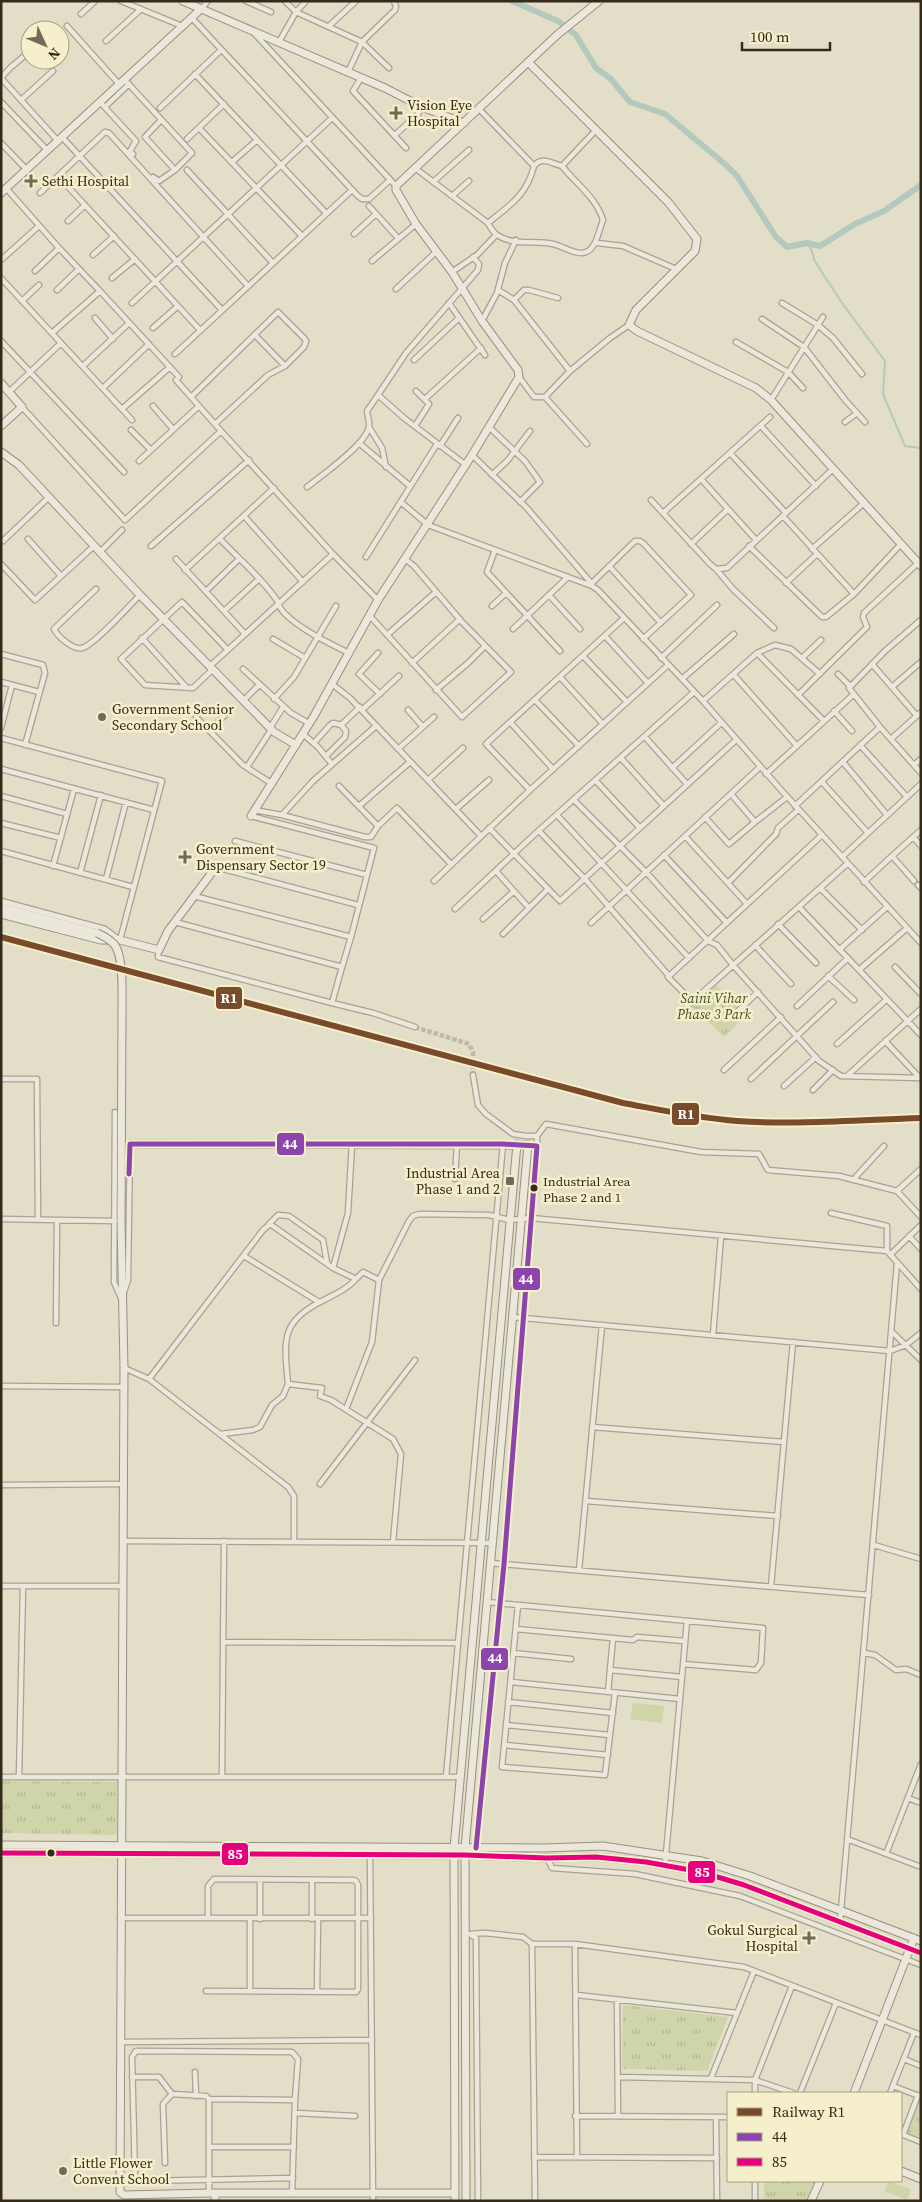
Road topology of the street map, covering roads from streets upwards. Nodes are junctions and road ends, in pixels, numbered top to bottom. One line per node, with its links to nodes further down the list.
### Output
1 (95, 1): 15 (street)
2 (121, 1): 11 (street)
3 (183, 1): 12 (street)
4 (208, 1): 12 (street)
5 (246, 1): 13 (street)
6 (285, 1): 14 (street)
7 (306, 1): 14 (street)
8 (356, 1): 18 (street)
9 (394, 1): 23 (street)
10 (594, 3): 26 (street)
11 (141, 9): 17 (street); 21 (street)
12 (200, 9): 16 (street); 20 (street)
13 (271, 12)
14 (296, 12): 18 (street); 22 (street)
15 (81, 14)
16 (191, 18): 17 (street); 24 (street)
17 (182, 26): 32 (street)
18 (329, 26): 23 (street)
19 (70, 30): 32 (street)
20 (250, 30): 22 (street); 40 (street)
21 (106, 41)
22 (279, 42): 29 (street)
23 (362, 42): 27 (street); 29 (street)
24 (221, 50): 30 (street); 51 (street)
25 (20, 60): 33 (street)
26 (529, 63): 39 (street); 44 (street)
27 (389, 68)
28 (53, 71): 33 (street)
29 (348, 72): 31 (street)
30 (195, 74): 35 (street); 38 (street)
31 (361, 78): 37 (street); 45 (street)
32 (126, 83): 36 (street); 41 (street)
33 (21, 100): 47 (street)
34 (1, 102): 54 (street)
35 (224, 104): 43 (street); 50 (street)
36 (104, 106): 47 (street); 49 (street)
37 (422, 107): 42 (street); 45 (street)
38 (160, 108)
39 (479, 109): 42 (street); 59 (street)
40 (332, 118): 51 (street); 66 (street)
41 (161, 120): 46 (street); 63 (street)
42 (464, 123): 61 (street)
43 (199, 128): 48 (street); 57 (street)
44 (596, 130): 60 (street); 101 (street)
45 (395, 135): 53 (street)
46 (145, 137): 49 (street); 63 (street)
47 (60, 139): 54 (street); 56 (street)
48 (187, 139)
49 (136, 141): 63 (street)
50 (256, 141): 57 (street); 58 (street)
51 (307, 142): 58 (street); 72 (street)
52 (1, 143): 62 (street)
53 (406, 148)
54 (48, 150): 62 (street)
55 (469, 150): 68 (street)
56 (79, 156): 65 (street); 88 (street); 98 (street)
57 (232, 162): 70 (street)
58 (281, 165): 70 (street); 77 (street)
59 (534, 166): 60 (street); 81 (street)
60 (562, 166): 91 (street)
61 (414, 168): 68 (street); 69 (street)
62 (26, 169): 71 (street)
63 (175, 170)
64 (187, 170): 78 (street)
65 (59, 177): 73 (street); 75 (street)
66 (390, 180): 69 (street); 72 (street)
67 (469, 181): 74 (street)
68 (433, 182): 74 (street)
69 (396, 186): 82 (street)
70 (256, 188): 78 (street); 87 (street)
71 (4, 190): 83 (street)
72 (352, 190): 77 (street)
73 (40, 193)
74 (452, 196): 81 (street)
75 (85, 205): 80 (street); 86 (street)
76 (369, 206): 79 (street)
77 (326, 213): 87 (street)
78 (228, 214): 88 (street); 100 (street)
79 (376, 214): 84 (street); 89 (street)
80 (68, 221)
81 (488, 223): 85 (street)
82 (416, 224): 89 (street); 93 (street)
83 (39, 226): 92 (street); 97 (street)
84 (354, 234)
85 (496, 234): 90 (street); 95 (street)
86 (114, 236): 94 (street); 96 (street)
87 (302, 236): 100 (street)
88 (202, 238): 98 (street); 109 (street)
89 (398, 238): 99 (street)
90 (516, 240): 91 (street); 113 (street)
91 (597, 243): 101 (street)
92 (59, 248): 102 (street); 103 (street)
93 (436, 252): 104 (street); 110 (street)
94 (93, 255)
95 (473, 257): 104 (street); 111 (street)
96 (135, 259): 106 (street); 107 (street)
97 (1, 260)
98 (177, 261): 107 (street); 122 (street)
99 (372, 261)
100 (273, 263): 109 (street)
101 (676, 269): 129 (street)
102 (79, 270): 112 (street); 114 (street)
103 (35, 271)
104 (452, 272): 111 (street)
105 (1, 278): 117 (street)
106 (112, 278)
107 (155, 281): 118 (street); 121 (street)
108 (39, 285): 117 (street)
109 (248, 286): 122 (street)
110 (396, 289)
111 (462, 289): 119 (street); 127 (street)
112 (56, 290)
113 (498, 290): 116 (street); 127 (street)
114 (100, 291): 128 (street); 133 (street)
115 (558, 298): 116 (street)
116 (514, 300): 148 (street)
117 (22, 301): 133 (street)
118 (132, 303)
119 (449, 303): 125 (street); 158 (street)
120 (782, 303): 130 (street)
121 (178, 306): 131 (street); 132 (street)
122 (222, 310): 132 (street)
123 (823, 317): 130 (street)
124 (94, 318): 135 (street)
125 (459, 318): 140 (street); 144 (street)
126 (762, 319): 141 (street)
127 (482, 321): 152 (street)
128 (129, 323): 135 (street); 139 (street)
129 (630, 325): 148 (street); 162 (street)
130 (818, 325): 141 (street); 151 (street)
131 (153, 328)
132 (200, 330): 142 (street)
133 (52, 333): 138 (street)
134 (255, 335): 146 (street); 146 (street); 159 (street)
135 (113, 339): 145 (street)
136 (1, 341): 149 (street)
137 (736, 342): 150 (street)
138 (61, 343): 145 (street); 149 (street)
139 (149, 344): 147 (street); 154 (street)
140 (481, 348): 143 (street); 161 (street)
141 (804, 348): 150 (street); 167 (street)
142 (175, 354)
143 (485, 355)
144 (414, 360)
145 (83, 366): 154 (street)
146 (285, 366): 173 (street)
147 (170, 367): 159 (street); 166 (street)
148 (570, 371): 160 (street)
149 (30, 372): 157 (street); 196 (street)
150 (788, 372): 155 (street); 162 (street)
151 (862, 374)
152 (519, 377): 160 (street); 176 (street)
153 (1, 383): 157 (street)
154 (103, 388): 166 (street)
155 (803, 388)
156 (416, 391): 161 (street)
157 (9, 392): 165 (street)
158 (378, 395): 175 (street); 178 (street)
159 (191, 397): 164 (street)
160 (545, 397): 184 (street)
161 (425, 399): 175 (street)
162 (771, 400): 195 (street)
163 (153, 406): 179 (street)
164 (199, 406): 173 (street); 179 (street)
165 (22, 407): 174 (street); 181 (street)
166 (122, 409): 170 (street)
167 (856, 413): 171 (street); 172 (street)
168 (770, 416): 177 (street)
169 (458, 418): 185 (street)
170 (132, 420)
171 (845, 422)
172 (865, 422)
173 (215, 424): 181 (street)
174 (1, 426)
175 (415, 426): 185 (street)
176 (489, 426): 187 (street); 190 (street)
177 (761, 426): 189 (street); 200 (street)
178 (370, 427): 183 (street); 194 (street)
179 (173, 429): 186 (street)
180 (131, 430): 186 (street)
181 (221, 431): 191 (street)
182 (530, 431): 187 (street)
183 (359, 443): 194 (street); 201 (street)
184 (587, 444)
185 (439, 445): 193 (street); 199 (street)
186 (150, 449): 192 (street)
187 (514, 451): 197 (street); 205 (street)
188 (1, 452): 203 (street)
189 (730, 453): 198 (street); 210 (street)
190 (472, 455): 193 (street); 197 (street)
191 (248, 460): 202 (street); 221 (street)
192 (139, 461)
193 (466, 465): 212 (street)
194 (386, 467): 199 (street)
195 (834, 470): 200 (street); 207 (street)
196 (124, 472)
197 (492, 475): 205 (street)
198 (701, 479): 208 (street); 209 (street)
199 (410, 486): 206 (street)
200 (816, 486): 210 (street)
201 (307, 487)
202 (274, 488): 211 (street); 226 (street)
203 (49, 497): 217 (street); 220 (street)
204 (651, 500): 209 (street)
205 (520, 502): 242 (street)
206 (402, 503): 212 (street); 228 (street)
207 (864, 503): 219 (street); 223 (street)
208 (728, 509): 216 (street); 218 (street)
209 (663, 513): 218 (street)
210 (784, 514): 216 (street); 223 (street)
211 (245, 517): 215 (street); 240 (street)
212 (428, 525): 224 (street); 230 (street)
213 (122, 530): 225 (street)
214 (28, 539): 237 (street)
215 (220, 539): 231 (street); 236 (street)
216 (756, 540): 222 (street)
217 (3, 541)
218 (691, 544): 235 (street)
219 (901, 544): 233 (street); 247 (street)
220 (94, 546): 225 (street); 237 (street)
221 (152, 546)
222 (749, 546): 235 (street); 241 (street)
223 (812, 549): 227 (street)
224 (495, 550): 238 (street); 246 (street)
225 (100, 552): 248 (street)
226 (333, 554): 240 (street); 250 (street)
227 (817, 554): 241 (street); 247 (street)
228 (366, 557)
229 (176, 559): 236 (street)
230 (405, 559): 245 (street); 250 (street)
231 (239, 560): 239 (street); 244 (street)
232 (1, 564): 237 (street)
233 (920, 564): 293 (street)
234 (609, 566): 242 (street); 262 (street); 262 (street)
235 (716, 569): 263 (street)
236 (185, 570): 244 (street)
237 (61, 576)
238 (568, 577): 242 (street); 249 (street)
239 (259, 579): 251 (street); 255 (street)
240 (303, 582): 251 (street)
241 (786, 583): 247 (street)
242 (591, 584): 259 (street)
243 (96, 589): 248 (street)
244 (206, 591): 255 (street)
245 (436, 592): 258 (street); 268 (street)
246 (506, 594): 254 (street); 257 (street)
247 (854, 594)
248 (140, 595): 260 (street)
249 (549, 595): 257 (street); 265 (street)
250 (378, 600): 256 (street)
251 (279, 603): 266 (street); 269 (street)
252 (717, 605): 284 (street)
253 (336, 606): 269 (street)
254 (492, 606)
255 (224, 611): 266 (street)
256 (370, 616): 268 (street); 278 (street)
257 (526, 616): 264 (street); 277 (street)
258 (460, 619): 275 (street); 287 (street)
259 (624, 619): 270 (street); 273 (street)
260 (164, 620): 271 (street); 276 (street); 290 (street)
261 (920, 621): 288 (street)
262 (661, 623): 273 (street)
263 (774, 628)
264 (513, 629)
265 (580, 629)
266 (245, 634): 276 (street)
267 (734, 634): 297 (street)
268 (387, 635): 287 (street)
269 (318, 636): 278 (street); 283 (street)
270 (605, 636): 282 (street); 299 (street)
271 (142, 638): 305 (street); 305 (street)
272 (273, 639): 283 (street)
273 (643, 639): 284 (street)
274 (821, 640): 285 (street)
275 (485, 646): 306 (street); 306 (street)
276 (228, 650): 290 (street)
277 (560, 651)
278 (349, 653): 300 (street)
279 (378, 653): 309 (street)
280 (757, 653): 285 (street); 292 (street); 311 (street)
281 (1, 654): 307 (street)
282 (583, 656): 296 (street); 315 (street)
283 (304, 658): 312 (street)
284 (661, 658): 289 (street)
285 (802, 658): 293 (street)
286 (921, 662): 304 (street)
287 (412, 663): 306 (street)
288 (872, 664): 303 (street); 304 (street)
289 (668, 665): 297 (street); 299 (street)
290 (211, 668): 305 (street); 314 (street)
291 (243, 669): 302 (street)
292 (734, 674): 316 (street); 349 (street)
293 (820, 674): 311 (street)
294 (838, 674): 303 (street)
295 (399, 676): 309 (street)
296 (560, 677): 313 (street); 330 (street)
297 (682, 679): 308 (street)
298 (1, 682): 301 (street)
299 (648, 683): 315 (street)
300 (332, 684): 319 (street); 329 (street)
301 (12, 685): 307 (street); 317 (street)
302 (259, 685): 312 (street); 314 (street)
303 (850, 686): 310 (street)
304 (892, 686): 322 (street)
305 (188, 688)
306 (436, 690)
307 (39, 692): 345 (street)
308 (694, 692): 316 (street); 340 (street)
309 (380, 694): 319 (street)
310 (854, 694): 321 (street); 334 (street)
311 (798, 695): 326 (street)
312 (274, 698): 318 (street)
313 (535, 700): 327 (street); 348 (street)
314 (243, 701): 336 (street)
315 (628, 702): 330 (street)
316 (703, 702): 328 (street)
317 (4, 706): 335 (street)
318 (283, 707): 329 (street); 336 (street)
319 (361, 709): 331 (street); 332 (street)
320 (408, 710): 333 (street)
321 (834, 711): 326 (street); 338 (street)
322 (919, 714): 342 (street)
323 (225, 715): 337 (street)
324 (196, 716): 337 (street)
325 (434, 717): 333 (street)
326 (824, 721): 349 (street)
327 (510, 722): 363 (street); 375 (street)
328 (721, 723): 343 (street); 361 (street)
329 (310, 724): 339 (street)
330 (603, 724): 348 (street)
331 (341, 725): 344 (street); 352 (street)
332 (376, 726): 351 (street); 357 (street)
333 (423, 727): 351 (street)
334 (880, 727): 342 (street); 347 (street)
335 (1, 728)
336 (270, 729): 346 (street); 359 (street)
337 (210, 730): 359 (street)
338 (852, 731)
339 (303, 734): 344 (street); 346 (street)
340 (644, 737): 353 (street); 361 (street)
341 (1, 738): 345 (street)
342 (891, 739): 358 (street)
343 (736, 740): 360 (street); 371 (street)
344 (314, 743): 352 (street)
345 (25, 745): 386 (street)
346 (296, 745): 370 (street)
347 (860, 745): 356 (street); 380 (street)
348 (579, 746): 363 (street)
349 (796, 746): 365 (street)
350 (463, 748): 366 (street)
351 (398, 749): 355 (street)
352 (326, 756): 357 (street)
353 (621, 758): 368 (street); 384 (street)
354 (921, 759): 358 (street)
355 (410, 762): 366 (street); 383 (street)
356 (843, 762): 369 (street); 391 (street)
357 (332, 764): 392 (street)
358 (914, 765): 364 (street)
359 (247, 767): 370 (street)
360 (760, 767): 365 (street); 376 (street)
361 (672, 768): 371 (street)
362 (1, 769): 374 (street)
363 (553, 769): 375 (street)
364 (921, 772)
365 (766, 774): 379 (street)
366 (428, 780): 387 (street)
367 (489, 780): 387 (street)
368 (596, 780): 381 (street); 398 (street)
369 (822, 782): 385 (street); 401 (street)
370 (271, 783): 388 (street)
371 (687, 784): 384 (street)
372 (921, 784): 380 (street)
373 (339, 786): 383 (street)
374 (74, 789): 377 (street); 389 (street)
375 (530, 790): 397 (street)
376 (731, 794): 393 (street); 394 (street)
377 (101, 795): 382 (street); 422 (street)
378 (1, 796): 389 (street)
379 (787, 797): 385 (street); 394 (street)
380 (906, 797): 391 (street)
381 (574, 800): 390 (street); 409 (street)
382 (126, 802): 386 (street); 425 (street)
383 (359, 806): 396 (street)
384 (664, 806): 398 (street)
385 (796, 808): 404 (street); 429 (street)
386 (154, 810): 430 (street)
387 (456, 810): 402 (street)
388 (252, 813): 392 (street); 423 (street)
389 (67, 814): 406 (street)
390 (557, 815): 400 (street); 415 (street)
391 (887, 815): 401 (street)
392 (282, 816): 396 (street)
393 (705, 817): 394 (street); 403 (street)
394 (754, 822)
395 (1, 823): 406 (street)
396 (378, 826): 416 (street)
397 (490, 828): 402 (street); 411 (street)
398 (640, 828): 409 (street)
399 (921, 830): 405 (street)
400 (539, 831): 411 (street); 424 (street)
401 (868, 833): 414 (street)
402 (481, 836): 416 (street)
403 (685, 836): 412 (street); 429 (street)
404 (822, 836): 414 (street); 437 (street)
405 (913, 837): 408 (street); 413 (street)
406 (61, 838): 418 (street)
407 (235, 841): 423 (street)
408 (921, 846)
409 (619, 847): 415 (street); 421 (street)
410 (1, 851): 418 (street)
411 (514, 854): 420 (street); 432 (street)
412 (664, 855): 421 (street); 449 (street)
413 (892, 856): 427 (street); 428 (street)
414 (842, 857): 417 (street)
415 (602, 863): 424 (street); 433 (street)
416 (451, 864): 426 (street)
417 (847, 864): 428 (street); 431 (street)
418 (53, 866): 422 (street)
419 (216, 867): 435 (street); 438 (street)
420 (496, 871): 434 (street); 444 (street)
421 (646, 872): 433 (street); 456 (street)
422 (80, 873): 425 (street)
423 (366, 875): 438 (street)
424 (585, 878): 432 (street); 439 (street)
425 (106, 879): 430 (street)
426 (434, 881)
427 (914, 881)
428 (864, 882): 442 (street)
429 (728, 883): 437 (street)
430 (134, 887): 455 (street)
431 (820, 888): 441 (street); 452 (street)
432 (548, 889): 443 (street)
433 (627, 890): 439 (street); 461 (street)
434 (513, 892): 443 (street); 446 (street)
435 (194, 896): 447 (street); 454 (street)
436 (1, 901): 455 (street)
437 (747, 904): 449 (street)
438 (358, 905): 454 (street)
439 (609, 906): 448 (street); 468 (street)
440 (1, 907): 537 (street, bridge)
441 (799, 907): 450 (street); 459 (street)
442 (887, 907): 451 (street); 452 (street)
443 (529, 908): 453 (street)
444 (455, 909)
445 (1, 914): 455 (street)
446 (483, 919)
447 (175, 922): 460 (street); 465 (street)
448 (591, 923)
449 (727, 923): 456 (street)
450 (778, 924): 458 (street); 463 (street)
451 (906, 929): 457 (street); 467 (street)
452 (862, 930): 459 (street)
453 (503, 934)
454 (351, 937): 465 (street)
455 (120, 940): 460 (street)
456 (708, 940): 461 (street); 464 (street)
457 (921, 944)
458 (755, 945): 464 (street); 470 (street)
459 (840, 949): 462 (street)
460 (159, 950): 477 (street)
461 (689, 958): 468 (street)
462 (848, 958): 467 (street); 469 (street)
463 (816, 963)
464 (733, 965): 471 (street); 475 (street)
465 (342, 967): 477 (street)
466 (895, 967): 472 (street)
467 (859, 970): 474 (street)
468 (670, 976): 475 (street)
469 (828, 976): 473 (street); 478 (street)
470 (791, 984)
471 (758, 992): 481 (street); 482 (street)
472 (921, 994)
473 (854, 1000)
474 (886, 1000): 483 (street); 488 (street)
475 (692, 1001): 479 (street)
476 (833, 1002): 486 (street)
477 (332, 1003): 484 (street)
478 (796, 1006)
479 (686, 1007)
480 (921, 1009): 483 (street)
481 (740, 1010)
482 (781, 1017): 486 (street); 490 (street)
483 (907, 1021): 485 (street); 487 (street)
484 (415, 1027)
485 (921, 1035)
486 (798, 1036): 489 (street); 496 (street)
487 (884, 1041): 493 (street); 494 (street)
488 (837, 1044)
489 (816, 1057): 491 (street); 497 (street)
490 (724, 1070)
491 (833, 1070): 493 (street); 498 (street)
492 (473, 1074): 500 (street)
493 (847, 1076): 494 (street)
494 (920, 1078)
495 (1, 1079): 520 (street)
496 (751, 1079)
497 (784, 1086)
498 (813, 1090)
499 (115, 1112): 523 (street)
500 (517, 1134): 501 (street); 506 (street)
501 (537, 1136): 508 (street); 512 (street)
502 (352, 1143): 503 (street); 504 (street); 533 (street)
503 (130, 1144): 537 (street)
504 (457, 1144): 505 (street); 511 (street)
505 (503, 1144): 506 (street); 516 (street)
506 (517, 1144): 507 (street); 522 (street)
507 (528, 1144): 508 (street); 517 (street)
508 (537, 1146): 518 (street)
509 (884, 1146): 512 (street)
510 (921, 1169): 513 (street)
511 (455, 1179)
512 (853, 1180): 513 (street)
513 (896, 1191): 515 (street)
514 (831, 1213): 529 (street)
515 (921, 1217)
516 (497, 1218): 522 (street); 535 (street); 570 (street)
517 (522, 1218): 518 (street); 522 (street); 539 (street)
518 (531, 1218): 526 (street); 540 (street)
519 (1, 1219): 520 (street)
520 (38, 1220): 521 (street)
521 (57, 1220): 523 (street); 541 (street)
522 (510, 1220): 571 (street)
523 (115, 1221): 537 (street)
524 (268, 1225): 530 (street); 531 (street); 531 (street)
525 (921, 1225): 527 (street)
526 (721, 1236): 529 (street); 545 (street)
527 (909, 1236): 528 (street); 529 (street)
528 (921, 1249)
529 (889, 1252): 532 (street)
530 (244, 1256): 538 (street); 552 (street)
531 (327, 1263): 533 (street)
532 (897, 1263): 536 (street); 543 (street)
533 (333, 1268): 534 (street)
534 (356, 1279): 535 (street); 538 (street)
535 (379, 1280): 556 (street)
536 (921, 1289)
537 (122, 1300): 551 (street)
538 (319, 1302): 553 (street)
539 (512, 1317): 540 (street); 572 (street)
540 (524, 1318): 542 (street); 576 (street)
541 (56, 1323)
542 (602, 1325): 545 (street); 558 (street)
543 (892, 1332): 547 (street); 548 (street)
544 (921, 1333): 547 (street)
545 (713, 1335): 546 (street)
546 (793, 1342): 548 (street); 560 (street)
547 (906, 1346): 548 (street); 550 (street)
548 (890, 1351): 573 (street)
549 (415, 1360): 557 (street)
550 (921, 1360)
551 (124, 1368): 552 (street); 555 (street)
552 (149, 1379): 559 (street)
553 (288, 1384): 556 (street); 559 (street)
554 (1, 1386): 555 (street)
555 (124, 1387): 562 (street)
556 (346, 1409): 557 (street)
557 (367, 1423): 563 (street); 569 (street)
558 (592, 1427): 560 (street); 564 (street)
559 (220, 1434): 568 (street)
560 (784, 1442): 565 (street)
561 (1, 1484): 562 (street)
562 (123, 1484): 566 (street)
563 (320, 1484)
564 (586, 1501): 565 (street); 577 (street)
565 (778, 1516): 581 (street)
566 (123, 1541): 567 (street); 580 (street)
567 (224, 1541): 568 (street); 590 (street)
568 (294, 1542): 569 (street)
569 (393, 1542): 570 (street)
570 (467, 1543): 571 (street); 591 (street)
571 (482, 1543): 572 (street); 615 (street)
572 (492, 1543): 575 (street)
573 (874, 1545): 574 (street); 582 (street)
574 (921, 1559)
575 (490, 1562): 576 (street); 583 (street)
576 (504, 1564): 577 (street); 584 (street)
577 (579, 1570): 581 (street)
578 (1, 1586): 579 (street)
579 (24, 1586): 580 (street); 611 (street)
580 (123, 1586): 612 (street)
581 (772, 1586): 582 (street)
582 (869, 1595): 593 (street)
583 (487, 1602): 584 (street); 624 (street)
584 (500, 1603): 585 (street); 621 (street)
585 (518, 1605): 586 (street); 587 (street)
586 (687, 1621): 589 (street); 595 (street)
587 (516, 1629): 588 (street); 592 (street)
588 (613, 1638): 589 (street); 596 (street)
589 (685, 1641): 595 (street)
590 (223, 1642): 591 (street); 613 (street)
591 (458, 1643): 614 (street)
592 (514, 1653): 594 (street); 599 (street)
593 (864, 1653): 597 (street); 618 (street)
594 (571, 1660)
595 (683, 1664): 598 (street)
596 (610, 1670): 598 (street); 600 (street)
597 (921, 1675)
598 (682, 1677): 602 (street)
599 (510, 1682): 600 (street); 603 (street)
600 (608, 1692): 601 (street)
601 (615, 1693): 602 (street); 604 (street)
602 (680, 1699): 628 (street)
603 (508, 1702): 604 (street); 605 (street)
604 (613, 1713): 606 (street)
605 (506, 1725): 606 (street); 607 (street)
606 (610, 1735): 608 (street)
607 (504, 1745): 608 (street); 608 (street)
608 (608, 1755)
609 (921, 1764): 616 (street)
610 (1, 1776): 611 (street)
611 (19, 1777): 612 (street)
612 (121, 1777): 613 (street); 620 (street)
613 (222, 1777): 614 (street)
614 (446, 1777): 615 (street)
615 (460, 1777): 623 (street)
616 (908, 1798): 617 (street); 627 (street)
617 (921, 1803)
618 (847, 1839): 627 (street); 634 (street)
619 (1, 1845): 620 (street)
620 (120, 1845): 622 (street); 626 (street)
621 (476, 1848): 624 (street); 628 (street)
622 (370, 1851): 623 (street); 626 (street); 637 (street)
623 (454, 1851): 624 (street); 709 (street)
624 (465, 1851): 629 (street); 644 (street)
625 (1, 1853): 626 (street)
626 (120, 1854): 636 (street)
627 (886, 1854): 631 (street)
628 (666, 1856): 630 (street); 634 (street)
629 (547, 1858): 630 (street); 650 (street)
630 (665, 1865): 643 (street)
631 (921, 1868)
632 (260, 1880): 633 (street); 635 (street); 639 (street)
633 (312, 1880): 640 (street); 642 (street)
634 (841, 1911): 643 (street); 645 (street)
635 (208, 1917): 636 (street); 638 (street)
636 (120, 1918): 665 (street)
637 (371, 1918): 642 (street); 664 (street)
638 (250, 1919): 639 (street); 655 (street)
639 (260, 1919): 640 (street)
640 (312, 1919): 641 (street)
641 (318, 1919): 642 (street); 656 (street)
642 (358, 1919): 656 (street)
643 (840, 1922): 648 (street)
644 (468, 1933): 646 (street); 710 (street); 711 (street)
645 (917, 1940): 648 (street)
646 (532, 1944): 647 (street); 694 (street)
647 (575, 1944): 652 (street); 657 (street)
648 (910, 1949): 649 (street); 650 (street)
649 (921, 1953)
650 (906, 1960): 651 (street); 661 (street)
651 (921, 1965)
652 (754, 1971): 653 (street); 660 (street)
653 (792, 1986): 659 (street); 672 (street)
654 (206, 1991): 655 (street)
655 (250, 1992): 656 (street)
656 (316, 1992)
657 (577, 1995): 658 (street); 686 (street)
658 (617, 2000): 660 (street); 670 (street)
659 (836, 2003): 661 (street); 676 (street)
660 (737, 2013): 671 (street)
661 (882, 2021): 662 (street); 677 (street)
662 (914, 2033): 663 (street); 666 (street)
663 (921, 2036)
664 (372, 2040): 665 (street); 708 (street)
665 (120, 2042): 705 (street)
666 (904, 2059): 667 (street); 673 (street)
667 (921, 2066)
668 (195, 2072): 680 (street)
669 (132, 2076): 679 (street); 683 (street); 700 (street)
670 (619, 2077): 671 (street); 687 (street)
671 (711, 2078): 672 (street)
672 (755, 2080): 674 (street); 675 (street)
673 (893, 2086): 678 (street); 681 (street)
674 (755, 2092)
675 (790, 2092)
676 (800, 2092)
677 (854, 2092)
678 (890, 2092)
679 (172, 2094): 680 (street); 697 (street)
680 (196, 2096): 682 (street)
681 (919, 2096): 690 (street)
682 (209, 2099): 683 (street); 692 (street)
683 (295, 2100): 684 (street)
684 (295, 2113): 685 (street); 693 (street)
685 (355, 2116)
686 (576, 2116): 687 (street); 695 (street)
687 (618, 2116): 688 (street)
688 (716, 2117): 689 (street); 696 (street)
689 (727, 2117)
690 (902, 2135): 691 (street)
691 (921, 2142)
692 (209, 2147): 693 (street); 700 (street)
693 (294, 2147): 699 (street)
694 (534, 2157): 695 (street); 712 (street)
695 (577, 2157): 696 (street)
696 (717, 2158): 713 (street)
697 (165, 2164)
698 (902, 2171): 701 (street)
699 (293, 2178): 700 (street); 704 (street)
700 (209, 2179): 705 (street)
701 (921, 2179)
702 (755, 2182): 714 (street)
703 (820, 2182): 715 (street)
704 (292, 2194): 706 (street); 707 (street)
705 (213, 2195): 706 (street)
706 (258, 2197)
707 (349, 2197): 708 (street)
708 (373, 2197): 709 (street)
709 (455, 2198): 710 (street)
710 (466, 2200)
711 (478, 2201)
712 (535, 2201)
713 (717, 2201)
714 (755, 2201)
715 (812, 2201)

